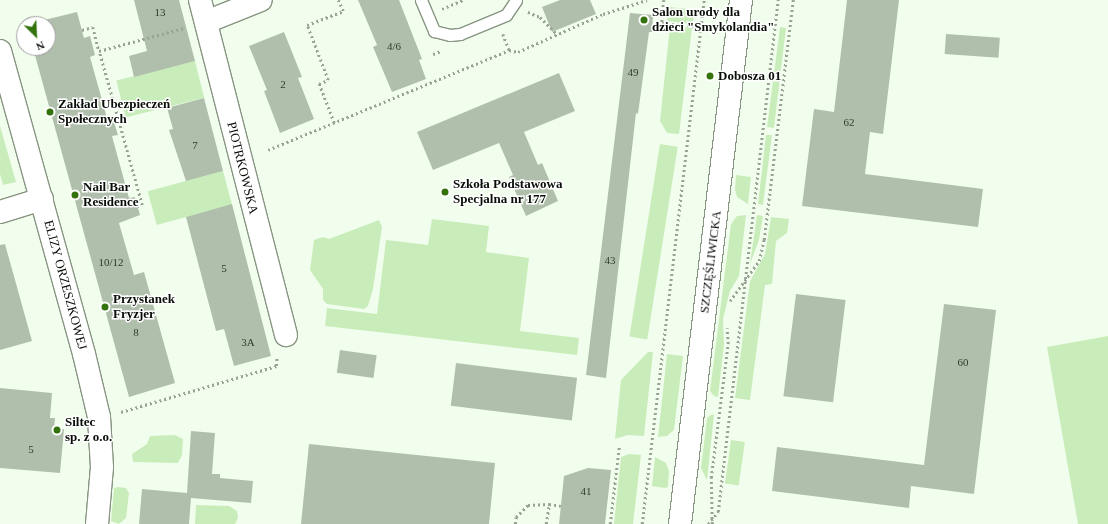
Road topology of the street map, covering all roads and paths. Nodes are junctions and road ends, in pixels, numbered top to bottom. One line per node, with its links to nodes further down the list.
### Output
1 (200, 0): 14 (street, PIOTRKOWSKA)
2 (261, 0): 14 (street)
3 (338, 0): 20 (path)
4 (421, 0): 13 (lane)
5 (463, 0): 13 (path)
6 (647, 0): 17 (path)
7 (664, 0): 15 (path)
8 (704, 0): 15 (path)
9 (741, 0): 39 (street, SZCZĘŚLIWICKA)
10 (778, 0): 25 (path)
11 (793, 0): 25 (path)
12 (515, 3): 13 (lane); 17 (path)
13 (427, 15)
14 (196, 25): 18 (path); 28 (street, PIOTRKOWSKA)
15 (701, 28): 38 (path)
16 (82, 30): 18 (path)
17 (556, 33): 20 (path)
18 (99, 50): 23 (path)
19 (0, 51): 22 (street, ELIZY ORZESZKOWEJ)
20 (334, 123): 21 (path)
21 (268, 150)
22 (42, 199): 24 (street); 34 (street, ELIZY ORZESZKOWEJ)
23 (137, 206)
24 (0, 212)
25 (744, 280): 26 (path); 33 (path)
26 (729, 304)
27 (727, 326): 33 (path)
28 (281, 344): 29 (path)
29 (117, 413)
30 (619, 447): 37 (path)
31 (548, 504): 32 (path); 35 (path); 36 (path)
32 (561, 506)
33 (712, 518): 40 (path); 41 (path)
34 (96, 524)
35 (515, 524)
36 (546, 524)
37 (610, 524)
38 (642, 524)
39 (680, 524)
40 (708, 524)
41 (712, 524)

